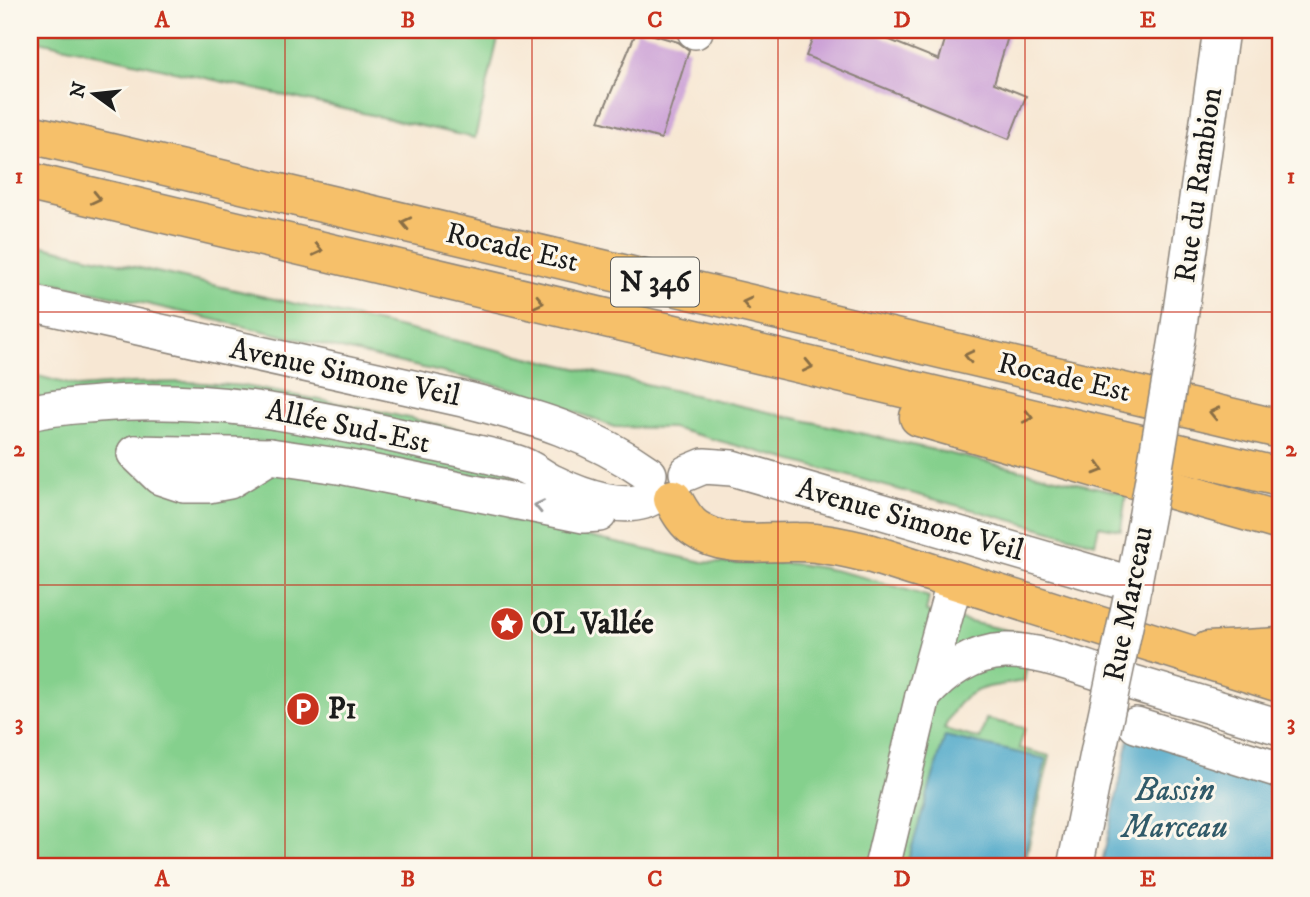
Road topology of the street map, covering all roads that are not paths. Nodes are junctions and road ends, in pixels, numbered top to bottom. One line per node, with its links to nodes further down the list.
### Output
1 (1221, 30): 5 (street, Rue du Rambion)
2 (30, 134): 9 (highway, Rocade Est / N 346, one-way to 2)
3 (30, 182): 6 (highway, Rocade Est / N 346, one-way to 6)
4 (30, 303): 13 (street, Avenue Simone Veil)
5 (1177, 339): 16 (street, Rue Marceau, bridge)
6 (890, 385): 12 (highway, Rocade Est / N 346, one-way to 12); 14 (highway, one-way to 14)
7 (249, 406): 8 (street, Allée Sud-Est); 11 (street); 13 (street, Allée Sud-Est)
8 (30, 413)
9 (1280, 429)
10 (270, 457): 10 (street); 11 (street)
11 (345, 467): 13 (street, one-way to 11)
12 (1280, 477)
13 (659, 489): 15 (highway); 16 (street, Avenue Simone Veil)
14 (1280, 521)
15 (955, 580): 18 (street); 20 (highway)
16 (1133, 592): 23 (street, Rue Marceau, bridge)
17 (1280, 647): 20 (highway)
18 (924, 649): 19 (street); 22 (street)
19 (1004, 651): 22 (street); 24 (street)
20 (1188, 652): 21 (highway)
21 (1280, 683)
22 (923, 696): 26 (street)
23 (1119, 727): 25 (street); 27 (street, Rue Marceau)
24 (1280, 727)
25 (1280, 770)
26 (882, 867)
27 (1075, 867)

